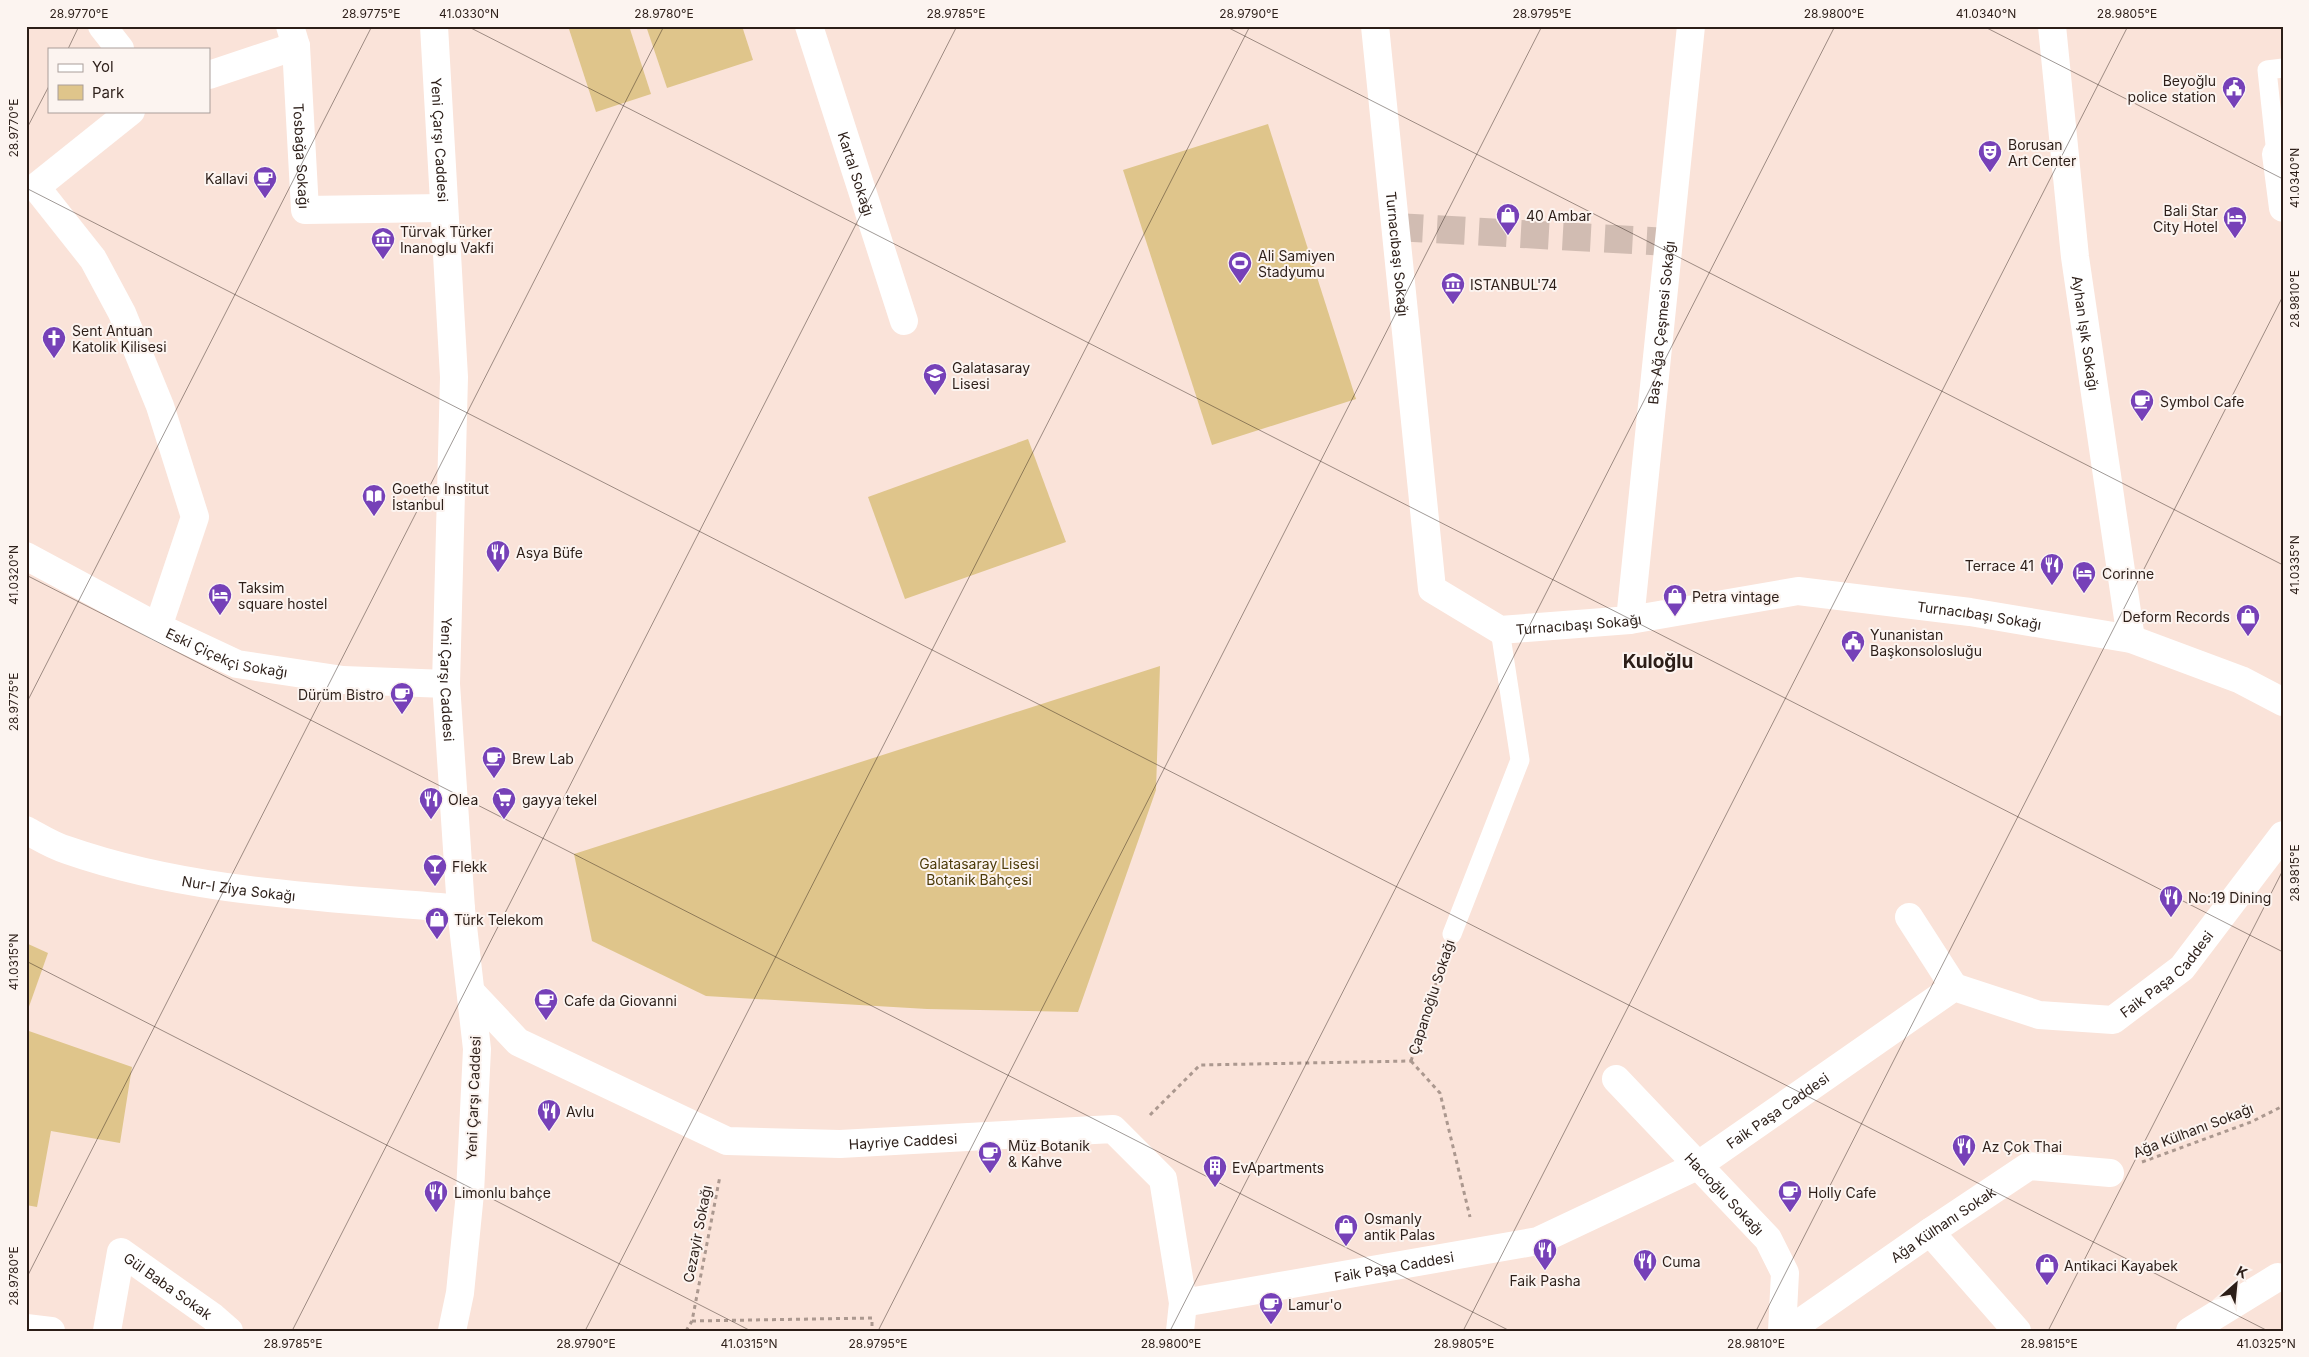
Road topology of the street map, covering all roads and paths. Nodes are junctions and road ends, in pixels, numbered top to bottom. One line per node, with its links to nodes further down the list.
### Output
1 (102, 26): 8 (street)
2 (434, 26): 13 (street, Yeni Çarşı Caddesi)
3 (809, 26): 15 (street, Kartal Sokağı)
4 (1375, 26): 19 (street, Turnacıbaşı Sokağı)
5 (1691, 26): 17 (street, Baş Ağa Çeşmesi Sokağı)
6 (2052, 26): 20 (street, Ayhan Işık Sokağı)
7 (293, 36): 10 (street); 13 (street, Tosbağa Sokağı)
8 (119, 48)
9 (2283, 68): 12 (lane)
10 (210, 74)
11 (130, 112): 18 (street)
12 (2276, 154): 14 (street)
13 (443, 208): 21 (street, Yeni Çarşı Caddesi)
14 (2283, 208)
15 (904, 321)
16 (26, 556): 18 (street, Eski Çiçekçi Sokağı)
17 (1630, 620): 19 (street, Turnacıbaşı Sokağı); 20 (street, Turnacıbaşı Sokağı)
18 (158, 627): 21 (street, Eski Çiçekçi Sokağı)
19 (1500, 630): 27 (lane, Çapanoğlu Sokağı)
20 (2131, 639): 22 (street, Turnacıbaşı Sokağı)
21 (446, 684): 25 (street, Yeni Çarşı Caddesi)
22 (2283, 702)
23 (26, 830): 25 (street, Nur-I Ziya Sokağı)
24 (2283, 835): 28 (street, Faik Paşa Caddesi)
25 (460, 909): 29 (street, Yeni Çarşı Caddesi)
26 (1909, 917): 28 (street)
27 (1452, 934): 32 (path, Çapanoğlu Sokağı)
28 (1954, 986): 37 (street, Faik Paşa Caddesi)
29 (471, 992): 30 (street, Hayriye Caddesi); 31 (street, Yeni Çarşı Caddesi)
30 (518, 1042): 31 (street); 35 (street, Hayriye Caddesi)
31 (477, 1049): 48 (street, Yeni Çarşı Caddesi)
32 (1410, 1061): 36 (path, Çapanoğlu Sokağı); 40 (path)
33 (1616, 1079): 37 (street, Hacıoğlu Sokağı)
34 (2283, 1106): 38 (path, Ağa Külhanı Sokağı)
35 (727, 1140): 36 (street, Hayriye Caddesi); 43 (path, Cezayir Sokağı)
36 (1124, 1140): 42 (street, Hayriye Caddesi)
37 (1697, 1166): 40 (street, Faik Paşa Caddesi); 52 (street, Hacıoğlu Sokağı)
38 (2110, 1173): 39 (street, Ağa Külhanı Sokak)
39 (1930, 1232): 53 (street, Ağa Külhanı Sokak); 54 (street)
40 (1479, 1251): 42 (street, Faik Paşa Caddesi)
41 (2278, 1277): 55 (street)
42 (1183, 1303): 51 (street, Hayriye Caddesi)
43 (692, 1322): 49 (path, Cezayir Sokağı); 50 (path)
44 (26, 1328): 45 (street)
45 (51, 1331)
46 (107, 1331): 47 (street, Gül Baba Sokak)
47 (229, 1331)
48 (452, 1331)
49 (686, 1331)
50 (872, 1331)
51 (1180, 1331)
52 (1782, 1331)
53 (1788, 1331)
54 (2018, 1331)
55 (2190, 1331)

